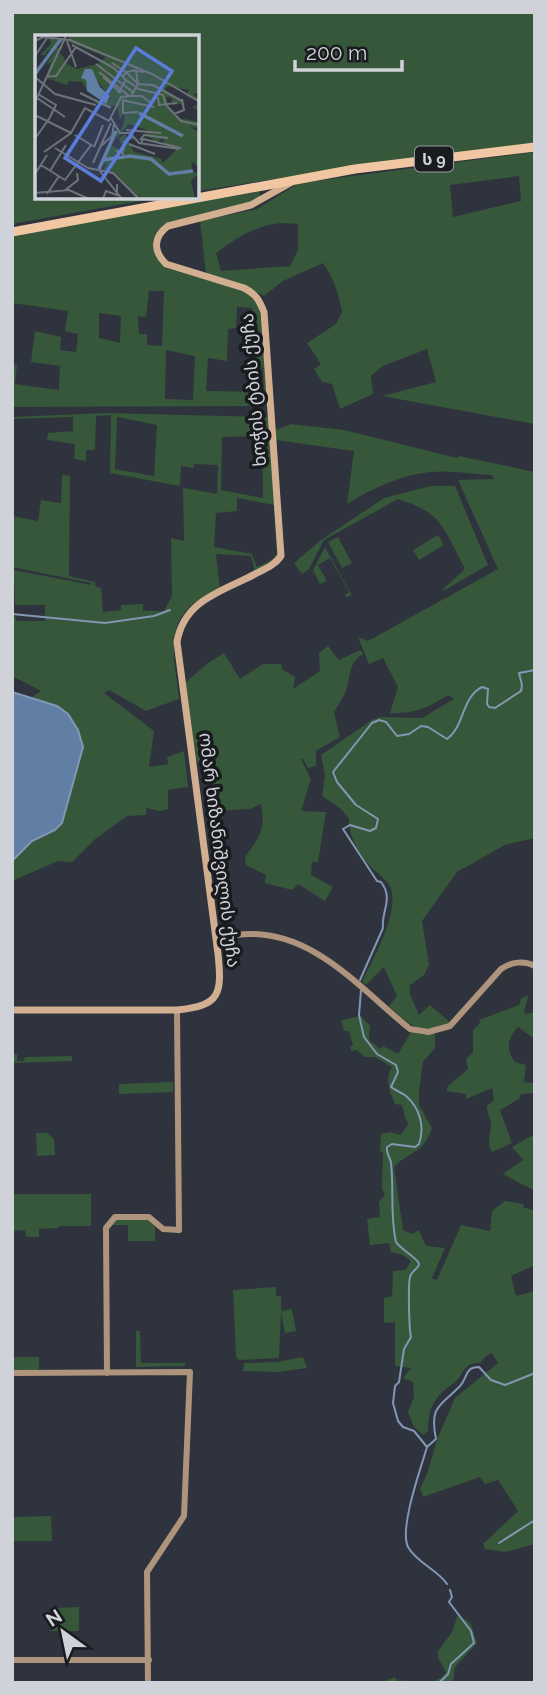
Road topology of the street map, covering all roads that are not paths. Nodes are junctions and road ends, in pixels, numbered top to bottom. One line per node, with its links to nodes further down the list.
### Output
1 (535, 147): 2 (highway, ს 9)
2 (296, 180): 3 (highway, ს 9); 6 (main road, ხოჭის ტბის ქუჩა)
3 (264, 187): 4 (highway, ს 9); 6 (main road)
4 (200, 198)
5 (191, 200): 7 (highway, ს 9)
6 (261, 200): 8 (main road, ხოჭის ტბის ქუჩა)
7 (12, 232)
8 (281, 556): 9 (main road, ომარ ხიზანიშვილის ქუჩა)
9 (216, 942): 10 (street); 12 (main road, ომარ ხიზანიშვილის ქუჩა)
10 (535, 966)
11 (12, 1010): 12 (main road, ომარ ხიზანიშვილის ქუჩა)
12 (177, 1010): 14 (street)
13 (12, 1373): 14 (street)
14 (107, 1373): 16 (street)
15 (12, 1660): 16 (street)
16 (149, 1660): 17 (street)
17 (148, 1683)

